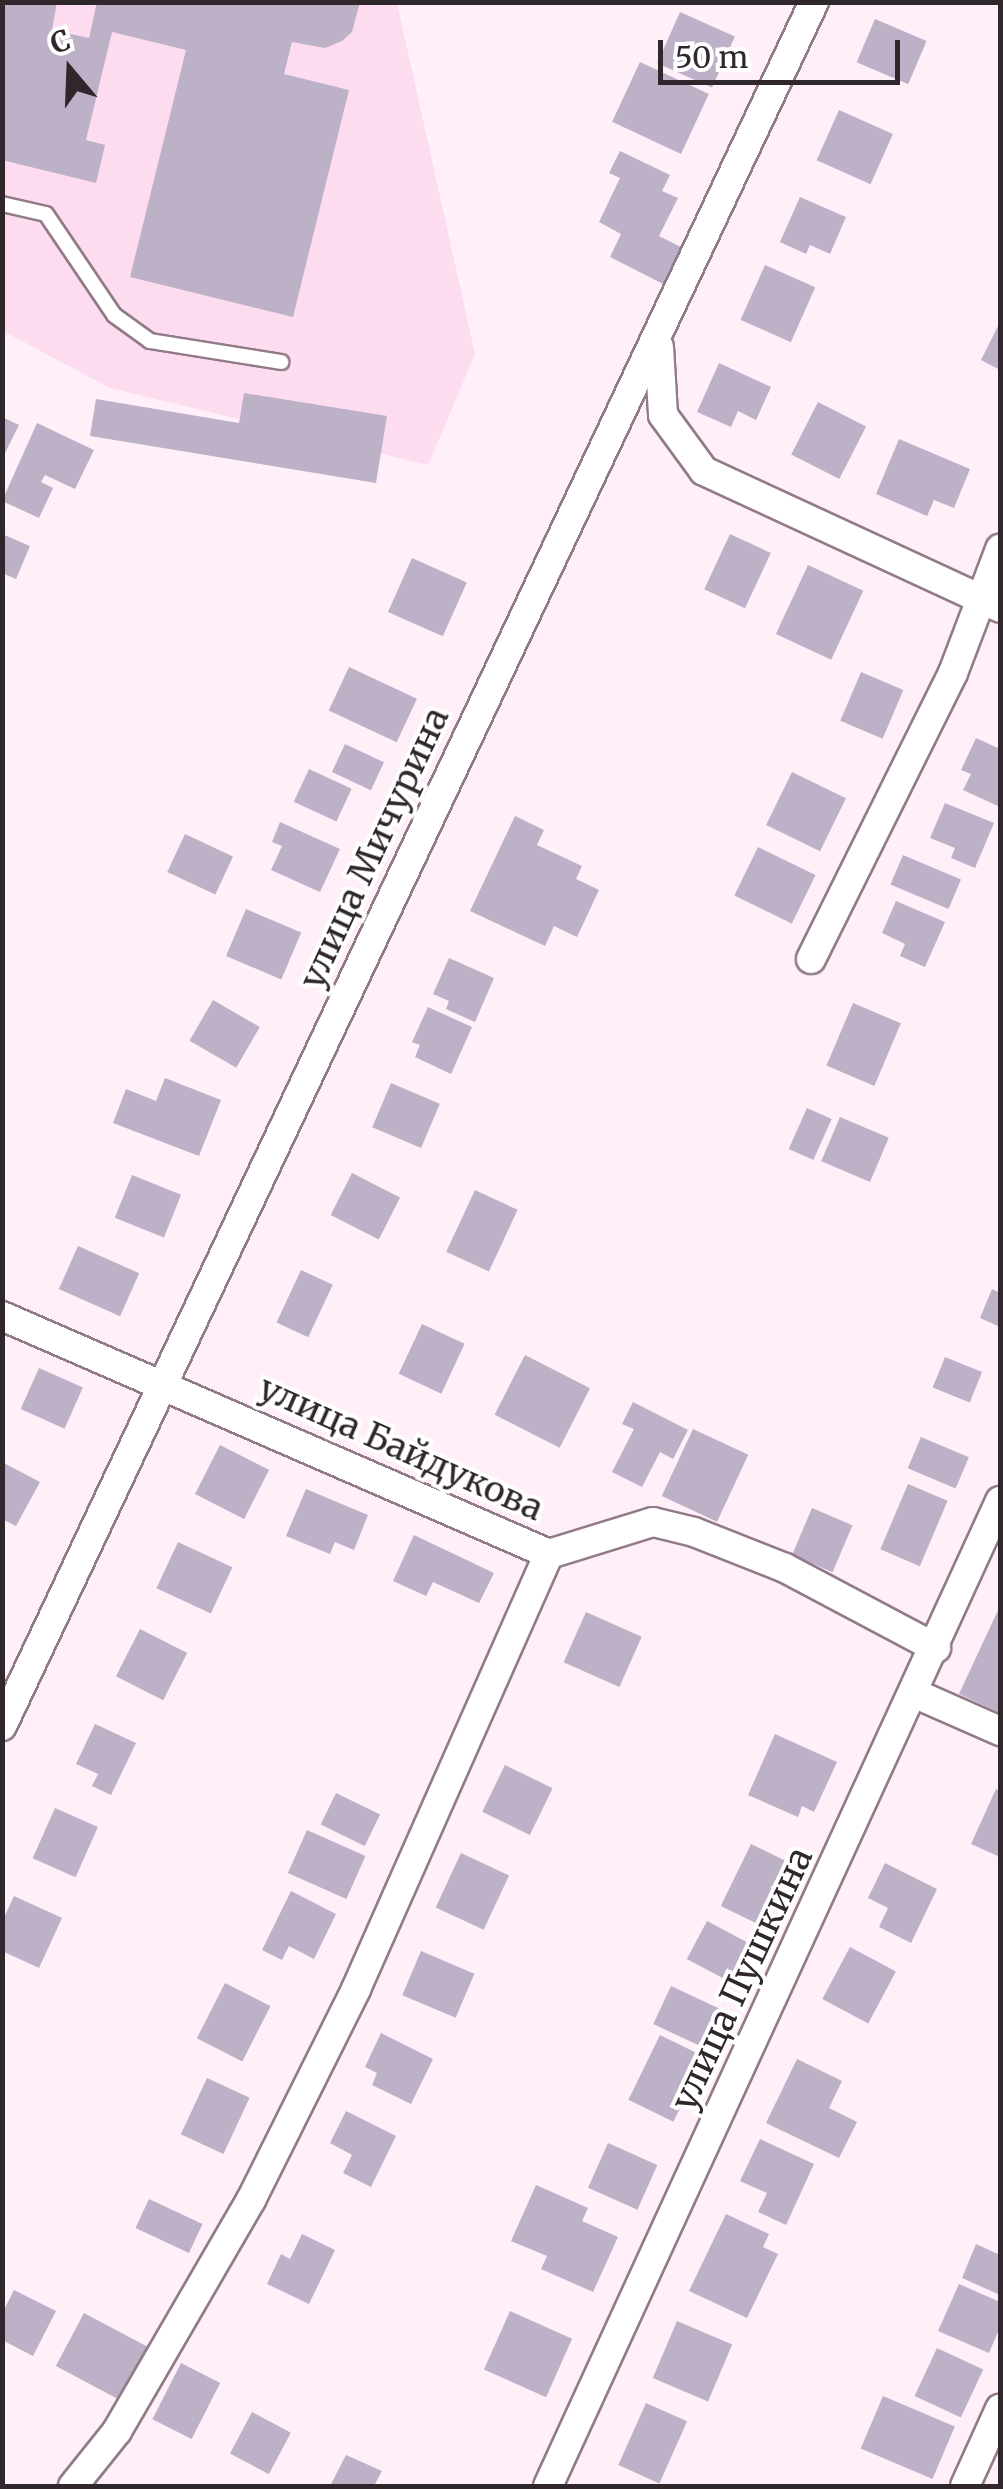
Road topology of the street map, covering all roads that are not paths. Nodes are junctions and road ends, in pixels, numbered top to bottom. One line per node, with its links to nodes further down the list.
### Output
1 (814, 2): 3 (street, улица Мичурина)
2 (2, 204): 4 (lane)
3 (659, 336): 6 (street); 9 (street, улица Мичурина)
4 (281, 362)
5 (1000, 549): 6 (street)
6 (989, 603): 7 (street)
7 (811, 960)
8 (2, 1316): 9 (street, улица Байдукова)
9 (160, 1382): 11 (street, улица Байдукова); 14 (street, улица Мичурина)
10 (1000, 1500): 12 (street, улица Пушкина)
11 (549, 1554): 12 (street, улица Байдукова); 17 (street)
12 (936, 1648): 13 (street, улица Пушкина)
13 (916, 1694): 15 (street); 18 (street, улица Пушкина)
14 (2, 1726)
15 (1000, 1731)
16 (1000, 2409): 19 (street)
17 (73, 2486)
18 (548, 2486)
19 (965, 2486)

